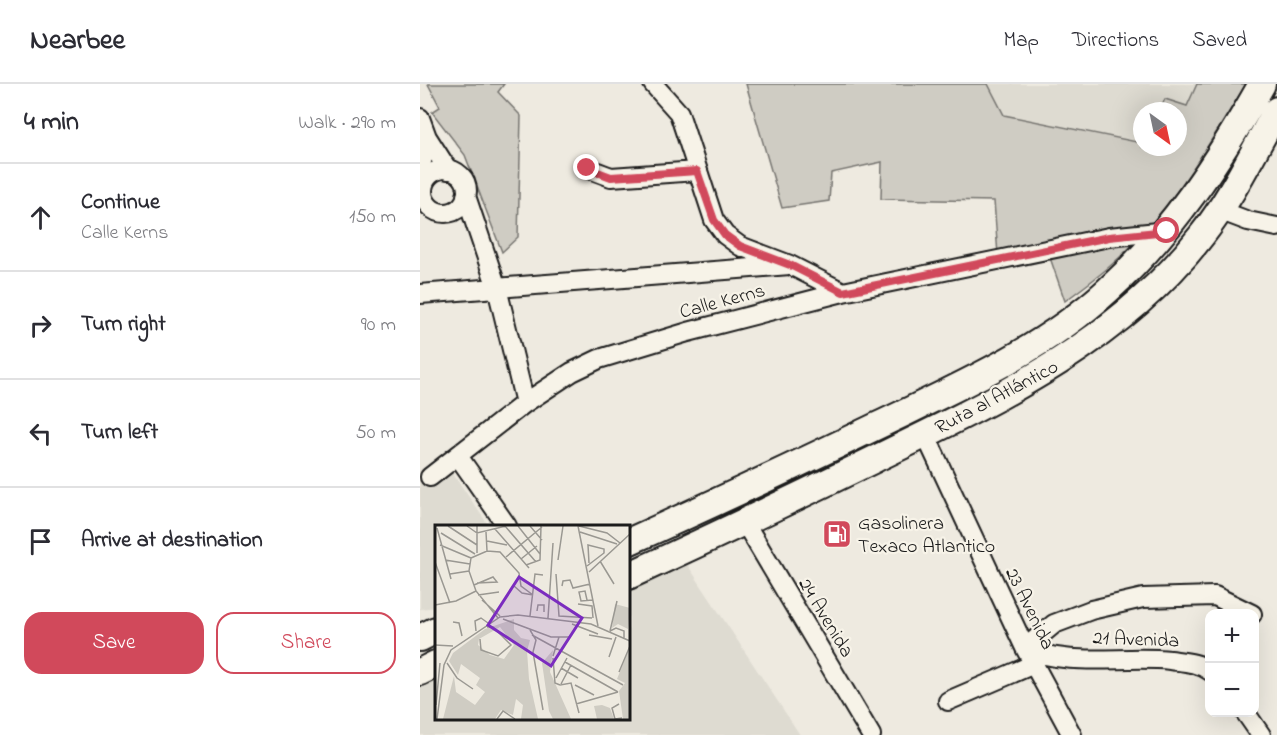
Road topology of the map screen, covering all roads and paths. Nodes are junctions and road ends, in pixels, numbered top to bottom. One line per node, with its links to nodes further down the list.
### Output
1 (653, 84): 8 (street)
2 (1262, 84): 15 (highway, Ruta al Atlántico)
3 (1277, 110): 11 (highway, Ruta al Atlántico)
4 (420, 118): 5 (street)
5 (427, 137): 7 (street); 9 (street)
6 (587, 168): 8 (street)
7 (448, 170): 9 (street); 10 (street)
8 (697, 171): 16 (street)
9 (423, 188): 12 (street)
10 (466, 196): 12 (street); 14 (street)
11 (1219, 210): 13 (street); 21 (highway, Ruta al Atlántico)
12 (441, 213): 14 (street)
13 (1277, 227)
14 (475, 228): 17 (street)
15 (1167, 231): 18 (street, Calle Kerns); 26 (highway, Ruta al Atlántico)
16 (790, 265): 17 (street); 18 (street)
17 (497, 288): 19 (street); 20 (street)
18 (843, 292): 20 (street, Calle Kerns)
19 (420, 294)
20 (525, 403): 22 (street, Calle Kerns)
21 (925, 434): 24 (highway, Ruta al Atlántico); 31 (street, 23 Avenida)
22 (458, 456): 23 (street, Calle Kerns); 25 (street)
23 (430, 477)
24 (745, 523): 27 (highway, Ruta al Atlántico); 38 (street, 24 Avenida)
25 (506, 525)
26 (630, 541)
27 (630, 575)
28 (1243, 609): 31 (street)
29 (435, 630): 30 (highway)
30 (420, 638)
31 (1025, 648): 33 (street, 23 Avenida); 34 (street, 21 Avenida)
32 (435, 664): 35 (highway)
33 (1034, 664): 36 (street); 39 (street, 23 Avenida)
34 (1205, 668)
35 (420, 672)
36 (948, 701)
37 (1248, 717): 40 (street)
38 (871, 735)
39 (1072, 735)
40 (1261, 735)

